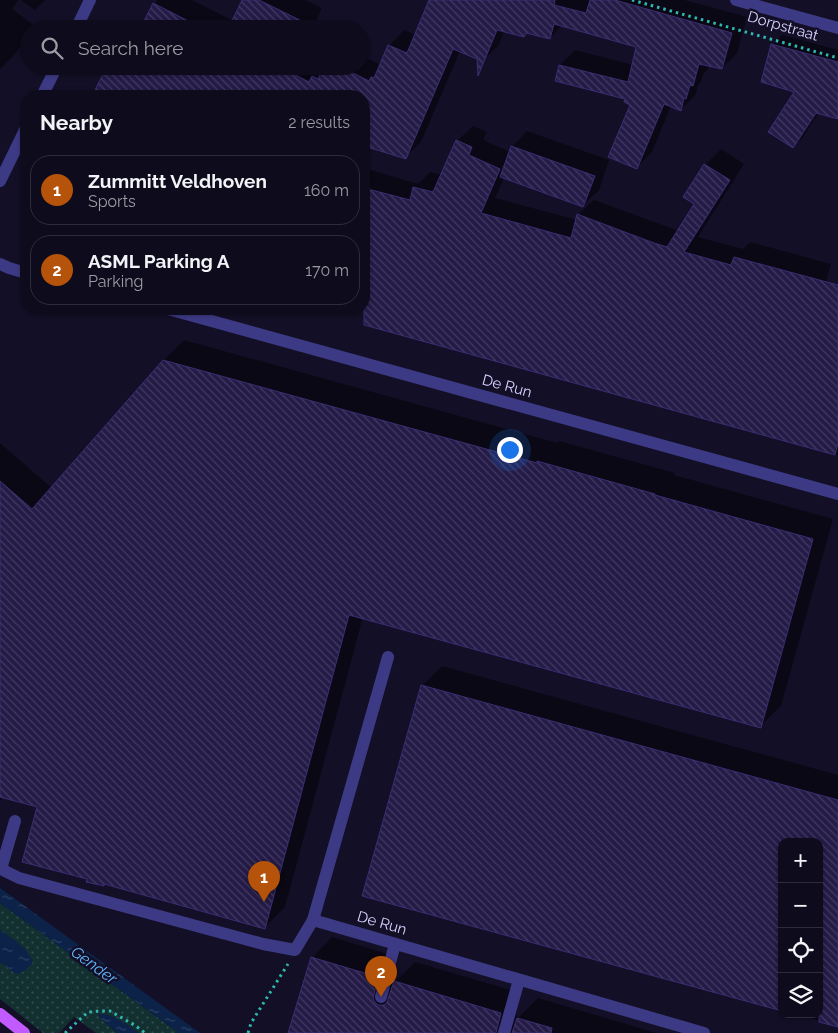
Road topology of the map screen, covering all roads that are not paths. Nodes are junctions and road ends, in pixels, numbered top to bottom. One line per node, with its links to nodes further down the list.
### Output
1 (90, 0): 3 (street)
2 (736, 0): 4 (street, Dorpstraat)
3 (80, 20)
4 (838, 28)
5 (52, 75): 6 (street)
6 (45, 90)
7 (20, 140): 8 (street)
8 (0, 180)
9 (0, 264): 10 (street)
10 (20, 271)
11 (190, 315): 12 (street, De Run)
12 (838, 494)
13 (388, 657): 15 (street)
14 (15, 821): 15 (street)
15 (313, 920): 16 (street, De Run)
16 (395, 944): 17 (street, De Run); 18 (street)
17 (519, 980): 20 (street, De Run); 22 (street)
18 (381, 997)
19 (0, 1014): 21 (main road)
20 (672, 1029): 23 (street, De Run)
21 (24, 1033)
22 (504, 1033)
23 (704, 1033)

